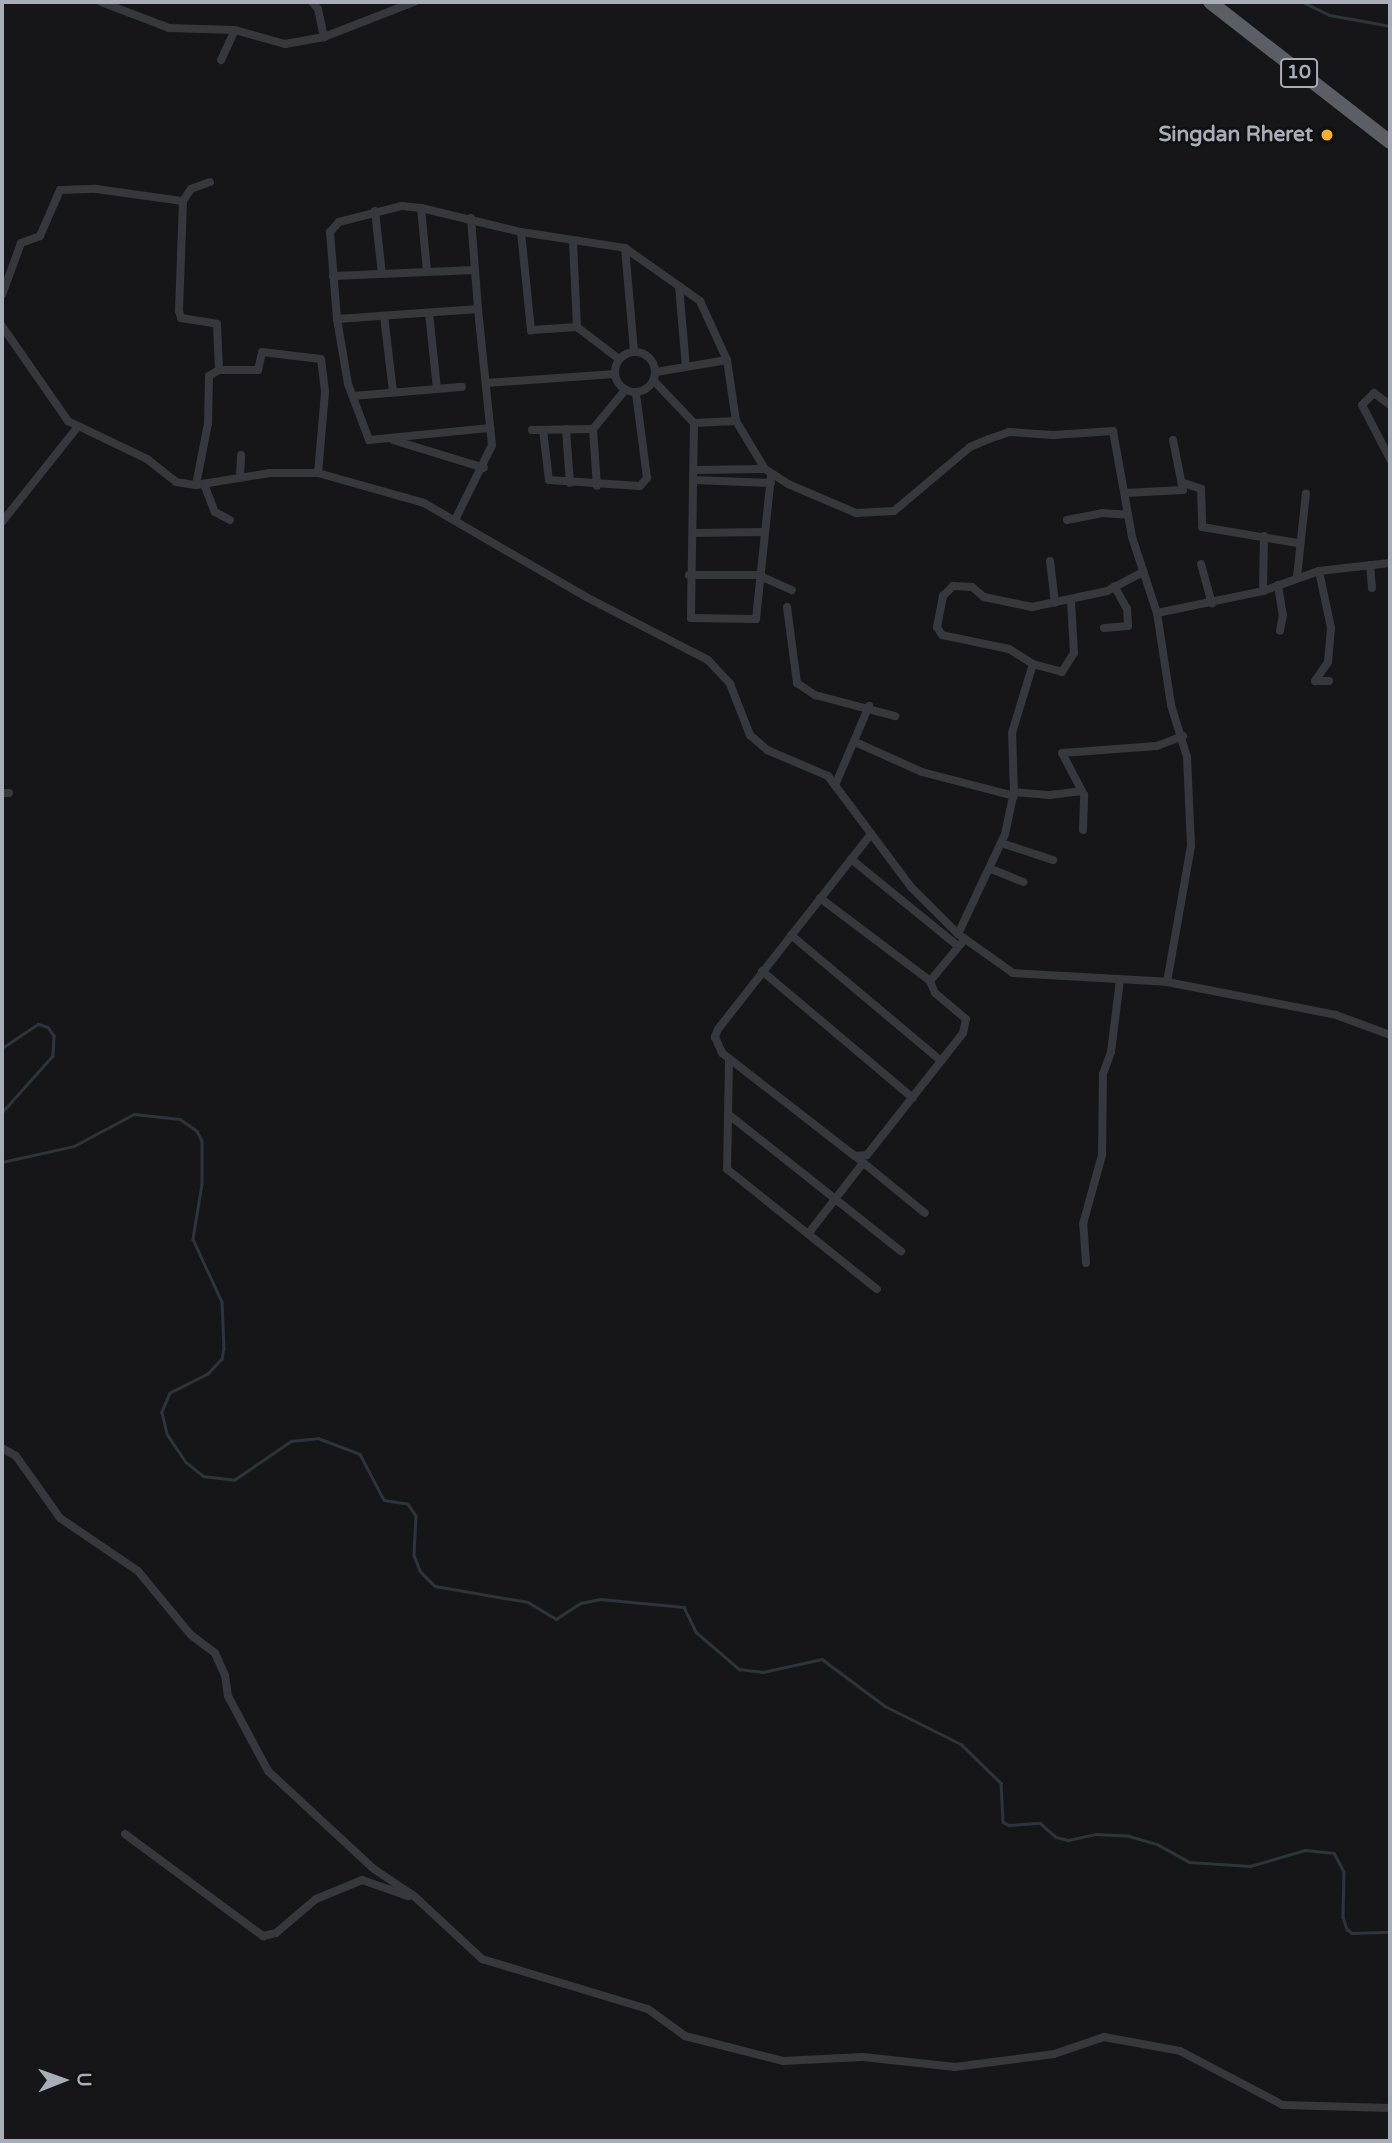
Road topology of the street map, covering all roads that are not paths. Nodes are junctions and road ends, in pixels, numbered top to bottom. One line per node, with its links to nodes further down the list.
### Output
1 (101, 2): 6 (street)
2 (312, 2): 7 (street)
3 (414, 2): 5 (street)
4 (1210, 2): 9 (highway, 10)
5 (402, 4): 7 (street)
6 (235, 30): 7 (street); 8 (street)
7 (324, 37)
8 (221, 60)
9 (1390, 142)
10 (209, 182): 11 (street)
11 (183, 201): 23 (street); 34 (street)
12 (421, 208): 13 (street); 14 (street); 19 (street)
13 (375, 211): 20 (street); 21 (street)
14 (471, 218): 15 (street); 18 (street)
15 (521, 232): 16 (street); 29 (street)
16 (573, 242): 17 (street); 29 (street)
17 (625, 248): 22 (street); 30 (street)
18 (475, 270): 19 (street); 24 (street)
19 (427, 271): 20 (street)
20 (382, 274): 21 (street)
21 (333, 276): 27 (street)
22 (679, 286): 32 (street); 33 (street)
23 (2, 295)
24 (478, 309): 25 (street); 37 (street)
25 (429, 313): 26 (street); 39 (street)
26 (384, 316): 27 (street); 41 (street)
27 (337, 319): 43 (street)
28 (2, 326): 48 (street)
29 (578, 327): 31 (street)
30 (634, 351): 31 (street); 36 (street)
31 (619, 359): 35 (street)
32 (727, 360): 33 (street); 45 (street)
33 (686, 367): 36 (street)
34 (219, 370): 60 (street); 66 (street)
35 (615, 374): 37 (street); 40 (street)
36 (655, 376): 42 (street); 46 (street)
37 (486, 383): 47 (street)
38 (462, 387): 39 (street)
39 (438, 389): 41 (street)
40 (625, 390): 42 (street); 50 (street)
41 (393, 392): 43 (street)
42 (636, 393): 67 (street)
43 (353, 396): 53 (street)
44 (1390, 405): 56 (street)
45 (736, 421): 46 (street); 58 (street)
46 (694, 423): 59 (street)
47 (490, 428): 53 (street); 57 (street)
48 (76, 429): 66 (street); 74 (street)
49 (566, 429): 50 (street); 52 (street); 64 (street)
50 (593, 429): 67 (street)
51 (532, 430): 52 (street)
52 (543, 430): 64 (street)
53 (389, 439): 57 (street)
54 (1173, 440): 65 (street)
55 (241, 455): 61 (street)
56 (1390, 459)
57 (484, 468): 71 (street)
58 (765, 468): 59 (street); 62 (street)
59 (694, 470): 63 (street)
60 (318, 473): 61 (street); 71 (street)
61 (240, 477): 66 (street)
62 (771, 479): 63 (street); 68 (street); 75 (street)
63 (694, 480): 76 (street)
64 (570, 483): 67 (street)
65 (1185, 483): 68 (street); 77 (street)
66 (200, 485): 72 (street)
67 (597, 486)
68 (1125, 493): 70 (street)
69 (1306, 493): 78 (street)
70 (1128, 514): 73 (street); 84 (street)
71 (456, 518): 106 (street)
72 (230, 520)
73 (1067, 520)
74 (2, 522)
75 (762, 532): 76 (street); 86 (street)
76 (694, 533): 85 (street)
77 (1264, 536): 78 (street); 92 (street)
78 (1298, 543): 87 (street)
79 (1050, 561): 94 (street)
80 (1390, 563): 82 (street)
81 (1201, 564): 95 (street)
82 (1370, 565): 83 (street); 90 (street)
83 (1320, 570): 87 (street); 101 (street)
84 (1143, 572): 89 (street); 97 (street)
85 (689, 575): 86 (street); 86 (street)
86 (758, 575): 91 (street)
87 (1297, 577): 88 (street)
88 (1278, 585): 92 (street); 99 (street)
89 (1114, 586): 93 (street); 98 (street)
90 (1372, 588)
91 (792, 590)
92 (1263, 591): 95 (street)
93 (1071, 601): 94 (street); 100 (street)
94 (1055, 603): 100 (street)
95 (1212, 604): 97 (street)
96 (787, 607): 102 (street)
97 (1157, 613): 104 (street)
98 (1104, 628)
99 (1280, 631)
100 (1034, 664): 108 (street)
101 (1329, 681)
102 (869, 706): 103 (street); 105 (street)
103 (895, 716)
104 (1183, 736): 107 (street); 122 (street)
105 (855, 742): 106 (street); 108 (street)
106 (836, 783): 110 (street)
107 (1082, 791): 108 (street); 109 (street)
108 (1014, 794): 111 (street)
109 (1083, 830)
110 (872, 834): 112 (street); 118 (street)
111 (1001, 843): 113 (street); 114 (street)
112 (851, 859): 116 (street); 118 (street)
113 (1053, 860)
114 (991, 869): 115 (street); 118 (street)
115 (1024, 882)
116 (820, 898): 117 (street); 121 (street)
117 (791, 935): 119 (street); 125 (street)
118 (960, 940): 120 (street); 121 (street)
119 (762, 971): 124 (street); 126 (street)
120 (1120, 979): 122 (street); 134 (street)
121 (930, 981): 125 (street)
122 (1167, 982): 123 (street)
123 (1390, 1035)
124 (729, 1059): 127 (street); 128 (street)
125 (942, 1061): 126 (street)
126 (913, 1098): 128 (street)
127 (728, 1114): 130 (street); 132 (street)
128 (855, 1156): 129 (street)
129 (863, 1163): 130 (street); 131 (street)
130 (835, 1199): 132 (street); 133 (street)
131 (925, 1213)
132 (808, 1234): 135 (street)
133 (901, 1251)
134 (1086, 1263)
135 (877, 1289)
136 (2, 1448): 138 (street)
137 (125, 1834): 138 (street)
138 (420, 1902): 139 (street)
139 (1390, 2108)

